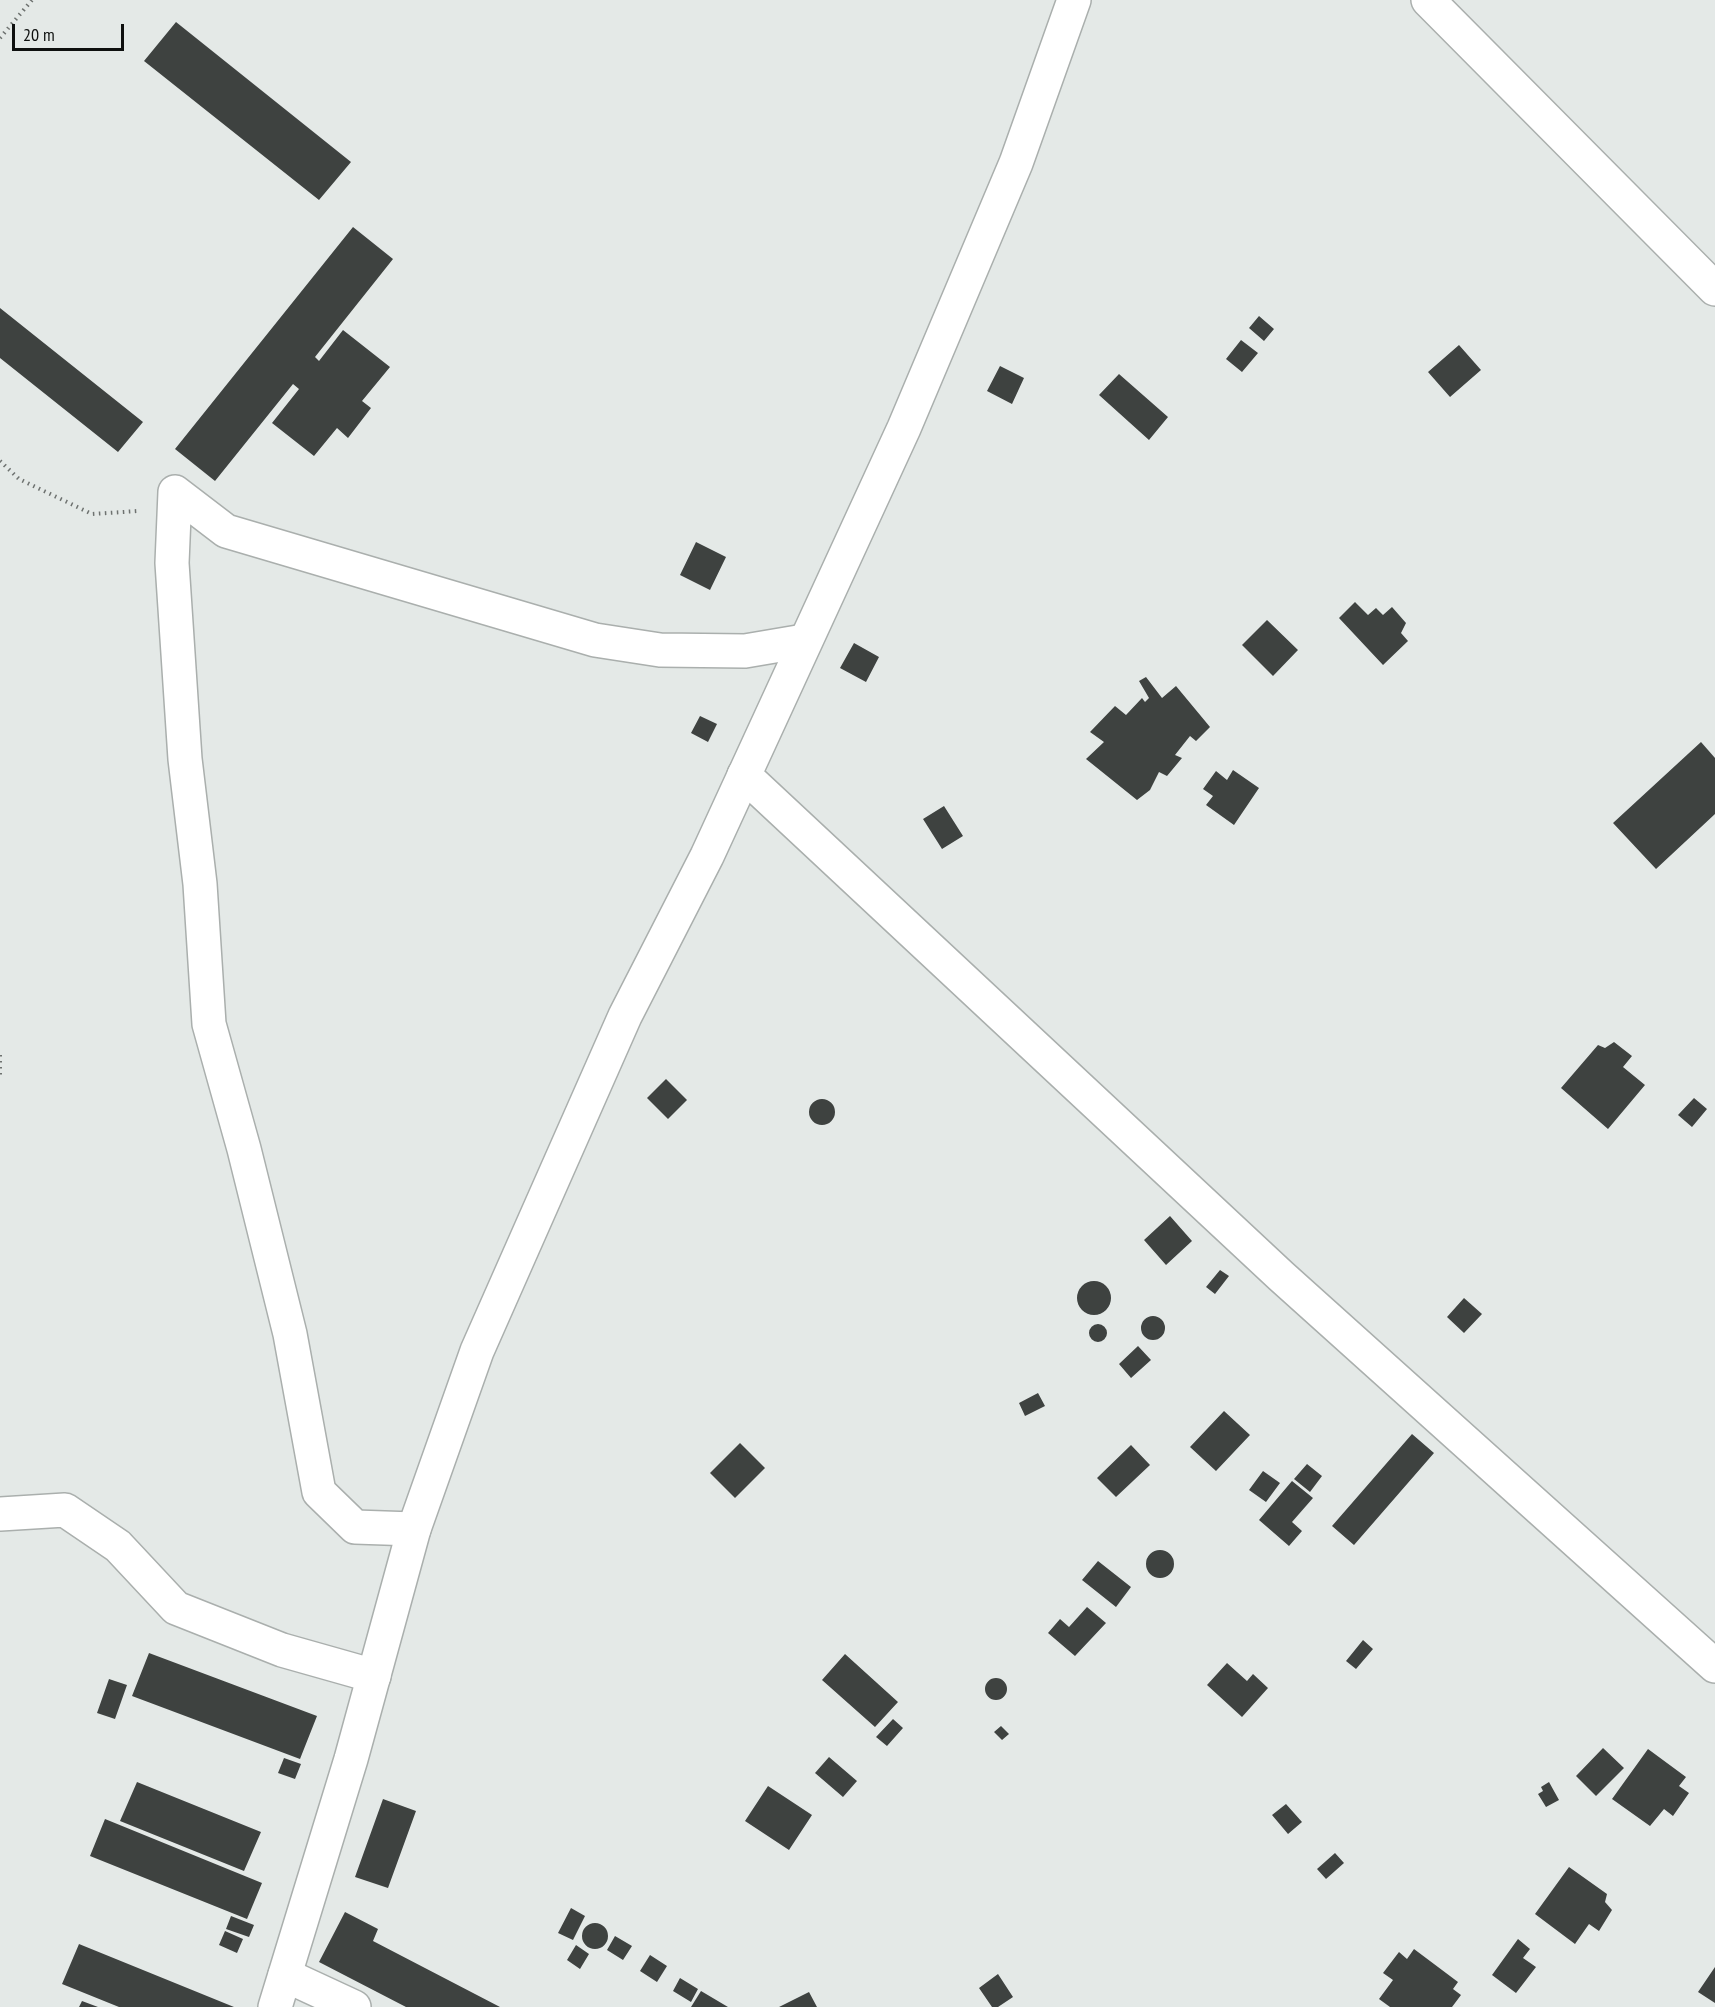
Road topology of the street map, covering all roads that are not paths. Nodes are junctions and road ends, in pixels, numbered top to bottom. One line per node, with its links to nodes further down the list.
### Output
1 (1074, 0): 4 (street)
2 (1428, 0): 3 (street)
3 (1715, 289)
4 (804, 641): 5 (street); 7 (street)
5 (744, 775): 7 (street); 8 (street)
6 (0, 1514): 9 (street)
7 (414, 1529): 9 (street)
8 (1715, 1666)
9 (374, 1676): 10 (street)
10 (285, 1975): 11 (street); 12 (street)
11 (275, 2007)
12 (354, 2007)

